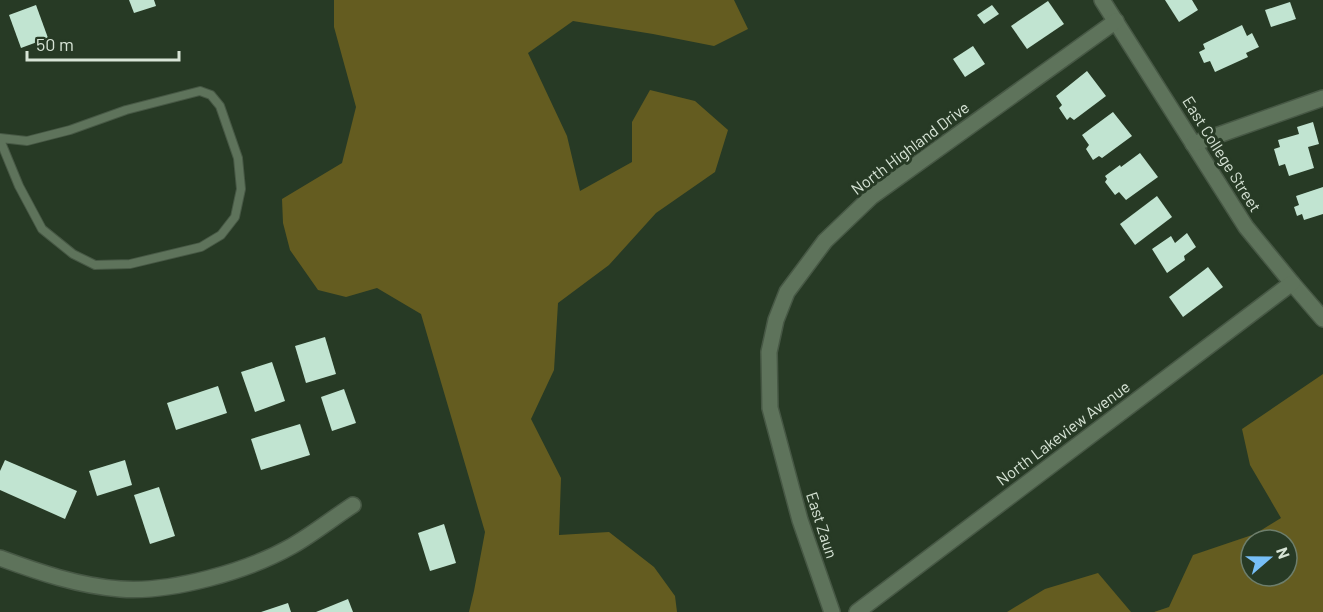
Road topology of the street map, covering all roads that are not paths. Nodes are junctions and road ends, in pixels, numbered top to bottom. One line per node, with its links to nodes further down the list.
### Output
1 (1102, 0): 2 (street, East College Street)
2 (1116, 21): 5 (street, East College Street); 8 (street, North Highland Drive)
3 (1323, 98): 5 (street)
4 (0, 139): 4 (lane)
5 (1193, 144): 6 (street, East College Street)
6 (1292, 283): 7 (street, East College Street); 12 (street, North Lakeview Avenue)
7 (1323, 318)
8 (781, 449): 11 (street, East Zaun)
9 (353, 505): 10 (street)
10 (0, 558)
11 (832, 612)
12 (857, 612)

